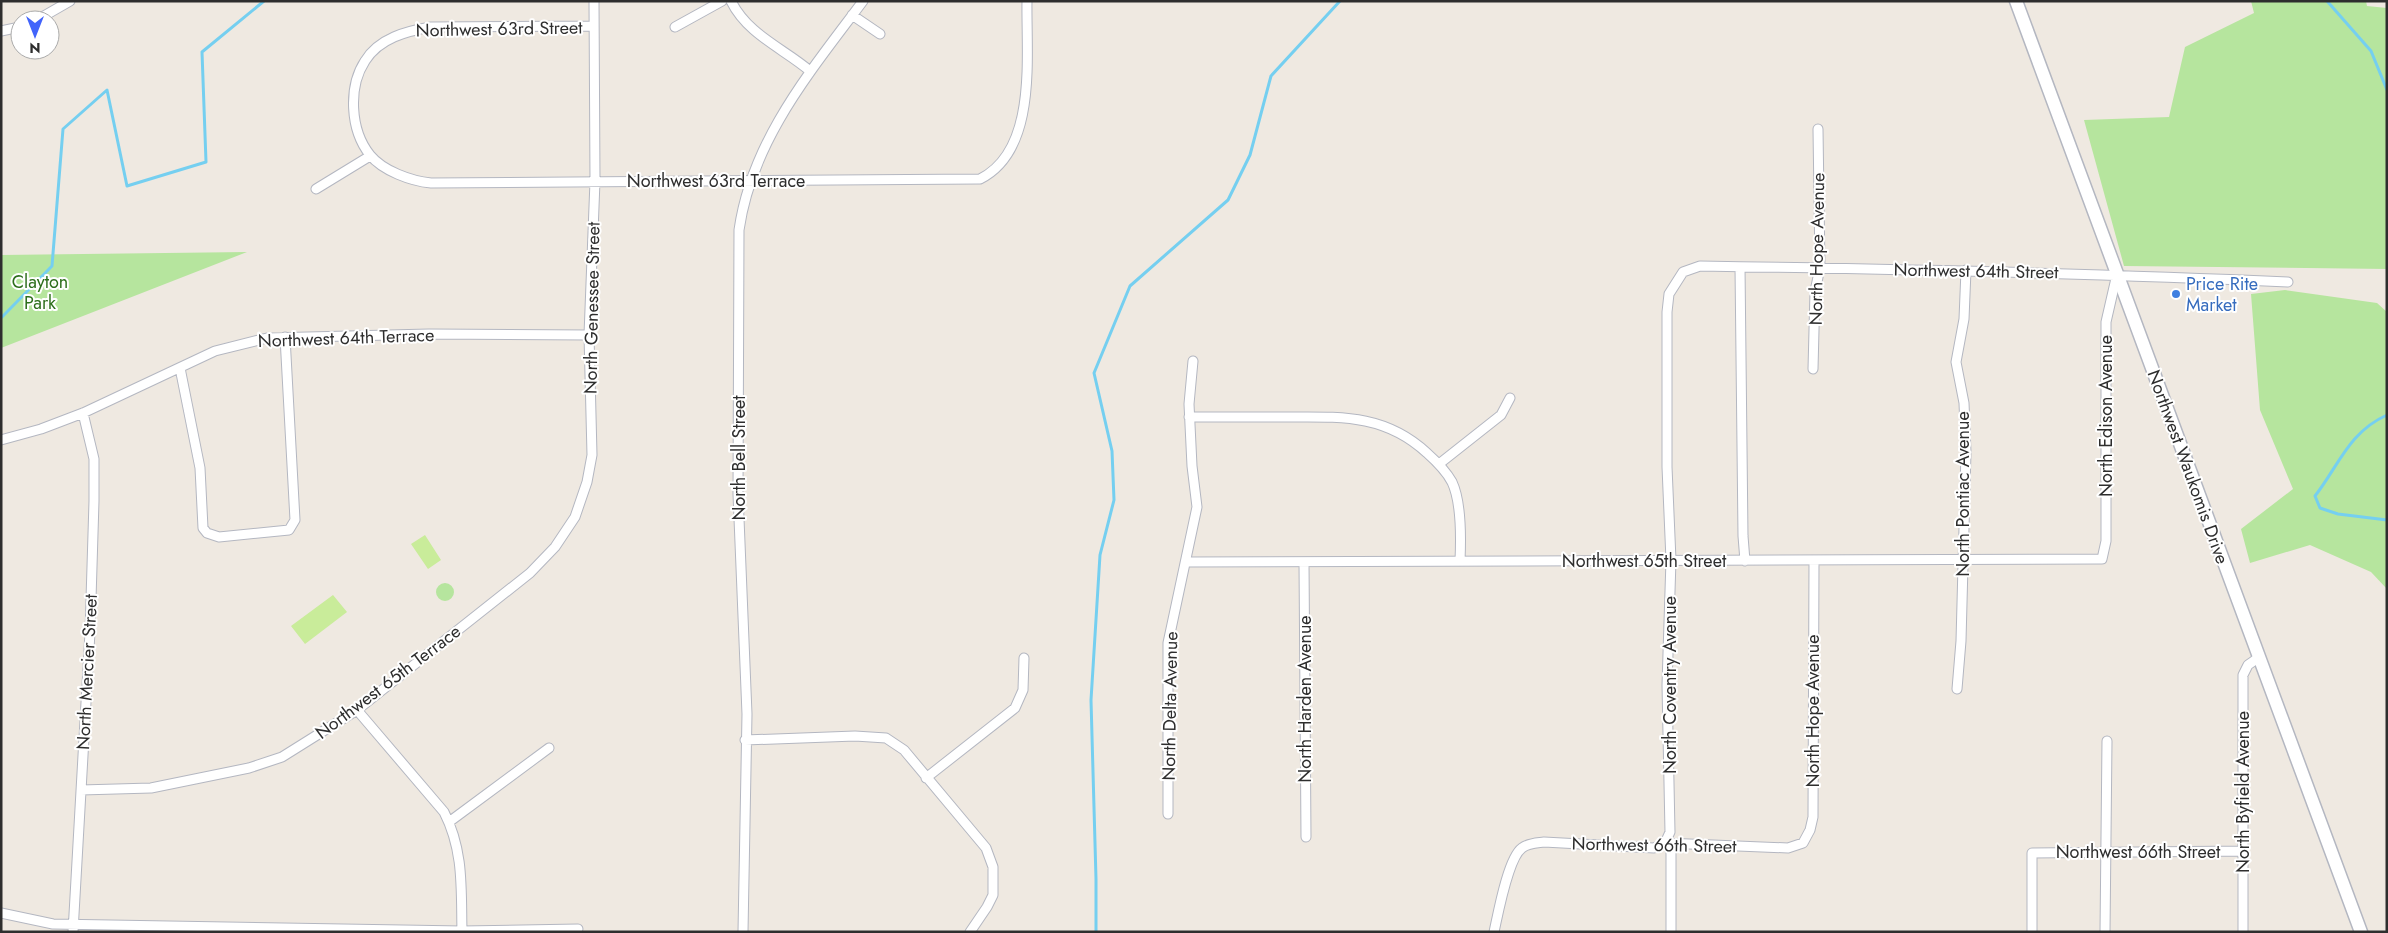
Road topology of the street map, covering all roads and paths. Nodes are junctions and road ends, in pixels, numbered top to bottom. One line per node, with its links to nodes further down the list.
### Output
1 (70, 1): 8 (street)
2 (594, 1): 10 (street, North Genessee Street)
3 (722, 1): 11 (street)
4 (731, 1): 13 (street)
5 (863, 1): 9 (street, North Bell Street)
6 (1027, 1): 16 (street, Northwest 63rd Terrace)
7 (2016, 1): 22 (main road, Northwest Waukomis Drive)
8 (54, 10)
9 (852, 15): 12 (street); 13 (street, North Bell Street)
10 (594, 26): 15 (street, Northwest 63rd Street); 17 (street, North Genessee Street)
11 (675, 27)
12 (880, 34)
13 (810, 71): 16 (street, North Bell Street)
14 (1818, 129): 20 (street, North Hope Avenue)
15 (370, 156): 17 (street, Northwest 63rd Terrace); 18 (street)
16 (750, 179): 17 (street, Northwest 63rd Terrace); 48 (street, North Bell Street)
17 (595, 181): 25 (street, North Genessee Street)
18 (316, 189)
19 (1740, 267): 20 (street, Northwest 64th Street); 24 (street, Northwest 64th Street); 39 (street)
20 (1820, 268): 21 (street, Northwest 64th Street); 29 (street, North Hope Avenue)
21 (1966, 270): 22 (street, Northwest 64th Street); 37 (street, North Pontiac Avenue)
22 (2117, 274): 23 (street, Northwest 64th Street); 35 (street, North Edison Avenue); 45 (main road, Northwest Waukomis Drive)
23 (2288, 282)
24 (1673, 286): 36 (street, North Coventry Avenue)
25 (589, 335): 26 (street, Northwest 64th Terrace); 43 (street, North Genessee Street)
26 (285, 337): 28 (street, Northwest 64th Terrace); 28 (street)
27 (1193, 361): 32 (street, North Delta Avenue)
28 (180, 368): 31 (street, Northwest 64th Terrace)
29 (1813, 369)
30 (1510, 398): 34 (street)
31 (82, 413): 33 (street, Northwest 64th Terrace); 52 (street, North Mercier Street)
32 (1189, 418): 34 (street); 41 (street, North Delta Avenue)
33 (1, 440)
34 (1439, 464): 38 (street)
35 (2102, 559): 37 (street, Northwest 65th Street)
36 (1671, 560): 38 (street, Northwest 65th Street); 39 (street, Northwest 65th Street); 56 (street, North Coventry Avenue)
37 (1963, 560): 40 (street, Northwest 65th Street); 46 (street, North Pontiac Avenue)
38 (1460, 561): 42 (street, Northwest 65th Street)
39 (1745, 561): 40 (street, Northwest 65th Street)
40 (1814, 561): 57 (street, North Hope Avenue)
41 (1186, 562): 42 (street, Northwest 65th Street); 53 (street, North Delta Avenue)
42 (1304, 562): 55 (street, North Harden Avenue)
43 (512, 588): 47 (street, Northwest 65th Terrace)
44 (1024, 658): 51 (street)
45 (2258, 658): 59 (street, North Byfield Avenue); 71 (main road, Northwest Waukomis Drive)
46 (1957, 689)
47 (357, 710): 52 (street, Northwest 65th Terrace); 54 (street)
48 (745, 740): 51 (street); 64 (street, North Bell Street)
49 (2107, 741): 58 (street)
50 (550, 748): 54 (street)
51 (926, 778): 65 (street)
52 (81, 790): 61 (street, North Mercier Street)
53 (1168, 814)
54 (449, 822): 63 (street)
55 (1306, 837)
56 (1665, 843): 57 (street, Northwest 66th Street); 66 (street, Northwest 66th Street); 67 (street, North Coventry Avenue)
57 (1788, 848)
58 (2104, 851): 59 (street, Northwest 66th Street); 68 (street, Northwest 66th Street); 69 (street)
59 (2243, 851): 70 (street, North Byfield Avenue)
60 (1, 913): 61 (street)
61 (73, 928): 63 (street)
62 (578, 929): 63 (street)
63 (462, 931)
64 (743, 932)
65 (970, 932)
66 (1494, 932)
67 (1671, 932)
68 (2032, 932)
69 (2105, 932)
70 (2243, 932)
71 (2361, 932)

